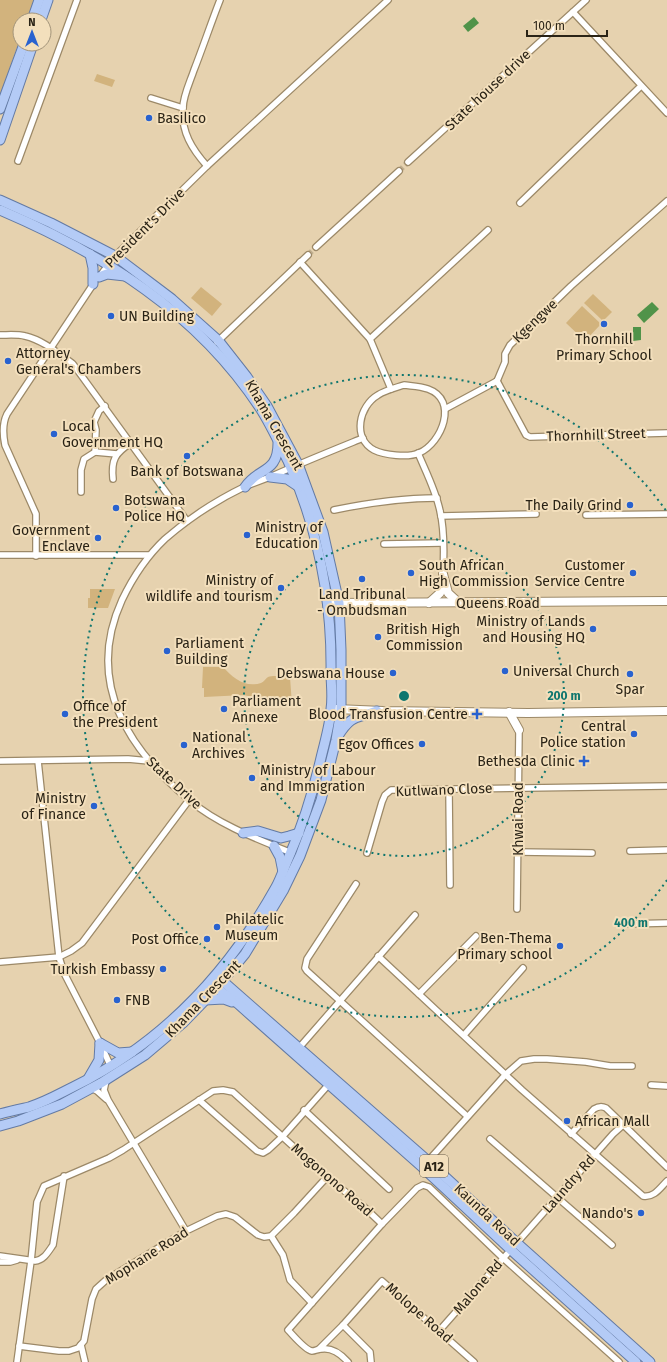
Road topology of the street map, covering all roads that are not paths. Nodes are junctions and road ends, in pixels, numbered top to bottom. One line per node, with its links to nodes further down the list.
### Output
1 (40, 0): 7 (main road)
2 (48, 0): 8 (main road)
3 (77, 0): 18 (street)
4 (220, 0): 14 (street)
5 (388, 0): 20 (street, President's Drive)
6 (586, 0): 9 (street, State house drive)
7 (35, 12)
8 (44, 12)
9 (573, 12): 12 (street); 19 (street, State house drive)
10 (21, 52): 15 (main road)
11 (30, 52): 17 (main road)
12 (641, 86): 16 (street); 23 (street)
13 (151, 98): 14 (street)
14 (183, 108): 20 (street)
15 (0, 109)
16 (667, 113)
17 (0, 140)
18 (18, 161)
19 (408, 162)
20 (207, 166): 29 (street, President's Drive)
21 (399, 170): 26 (street)
22 (667, 201): 39 (street, Kgengwe)
23 (520, 203)
24 (1, 205): 27 (main road, Khama Crescent); 29 (main road, Khama Crescent)
25 (488, 230): 35 (street)
26 (316, 247)
27 (90, 254): 31 (main road, Khama Crescent); 33 (main road)
28 (308, 255): 30 (street)
29 (115, 256): 31 (street, President's Drive); 36 (main road, Khama Crescent)
30 (300, 262): 35 (street); 36 (street)
31 (108, 264): 32 (main road, Khama Crescent); 33 (street, President's Drive)
32 (128, 276): 33 (main road); 38 (main road, Khama Crescent)
33 (96, 281): 37 (street, President's Drive)
34 (0, 335): 37 (street)
35 (370, 339): 40 (street)
36 (218, 340): 38 (street); 50 (main road, Khama Crescent)
37 (51, 348): 41 (street); 67 (street, President's Drive)
38 (211, 348): 45 (main road, Khama Crescent)
39 (497, 381): 42 (street); 43 (street, Thornhill Street)
40 (390, 389): 42 (street); 44 (street)
41 (105, 406): 46 (street); 47 (street)
42 (445, 409): 48 (street)
43 (667, 433)
44 (363, 438): 48 (street); 50 (street, State Drive)
45 (278, 440): 50 (main road, Khama Crescent); 53 (main road)
46 (131, 443): 49 (street); 62 (street)
47 (95, 452): 49 (street); 55 (street)
48 (418, 453): 56 (street)
49 (117, 454): 52 (street)
50 (294, 465): 51 (street, State Drive); 54 (main road, Khama Crescent); 71 (main road, Khama Crescent)
51 (270, 477): 53 (street, State Drive); 54 (main road)
52 (113, 479)
53 (245, 487): 62 (street, State Drive)
54 (299, 487): 70 (main road, Khama Crescent)
55 (81, 492)
56 (437, 498): 57 (street); 61 (street)
57 (334, 510)
58 (536, 514): 61 (street)
59 (586, 514): 60 (street)
60 (667, 514)
61 (441, 516): 63 (street)
62 (187, 521): 66 (street, State Drive)
63 (442, 543): 64 (street); 68 (street)
64 (384, 544)
65 (0, 555): 67 (street)
66 (149, 555): 67 (street); 84 (street, State Drive)
67 (36, 556)
68 (443, 574): 72 (main road); 73 (main road)
69 (666, 600): 73 (main road, Queens Road)
70 (328, 603): 71 (main road, Queens Road); 74 (main road, Khama Crescent)
71 (339, 603): 72 (main road, Queens Road); 75 (main road, Khama Crescent)
72 (429, 603): 73 (main road, Queens Road)
73 (459, 603)
74 (331, 709): 75 (main road); 89 (main road, Khama Crescent)
75 (341, 710): 77 (main road); 81 (main road, Khama Crescent)
76 (667, 710): 79 (main road)
77 (377, 711): 78 (main road); 81 (main road)
78 (509, 712): 79 (main road); 80 (main road)
79 (528, 712): 80 (main road)
80 (519, 730): 86 (street, Khwai Road)
81 (336, 740): 98 (main road, Khama Crescent)
82 (0, 761): 83 (street)
83 (38, 761): 84 (street); 109 (street)
84 (149, 761): 88 (street, State Drive)
85 (667, 786): 86 (street, Kutlwano Close)
86 (518, 788): 87 (street, Kutlwano Close); 95 (street, Khwai Road)
87 (448, 790): 96 (street, Kutlwano Close); 101 (street)
88 (189, 800): 90 (street, State Drive); 109 (street)
89 (299, 832): 90 (main road); 94 (main road, Khama Crescent)
90 (243, 833): 91 (street, State Drive)
91 (274, 846): 94 (street, State Drive); 99 (main road)
92 (667, 850): 93 (street)
93 (630, 851)
94 (291, 852): 98 (street, State Drive); 99 (main road, Khama Crescent)
95 (518, 852): 97 (street); 102 (street, Khwai Road)
96 (367, 853)
97 (592, 853)
98 (300, 856): 107 (main road, Khama Crescent)
99 (282, 872): 112 (main road, Khama Crescent)
100 (356, 884): 117 (street)
101 (450, 885)
102 (517, 909)
103 (415, 915): 108 (street)
104 (667, 923): 105 (street)
105 (626, 924)
106 (476, 936): 115 (street)
107 (245, 954): 112 (main road, Khama Crescent); 114 (main road)
108 (378, 956): 115 (street); 117 (street)
109 (59, 957): 110 (street); 120 (street)
110 (0, 962)
111 (523, 968): 119 (street)
112 (219, 978): 113 (main road, Khama Crescent); 114 (main road, Kaunda Road / A12)
113 (213, 986): 116 (main road, Khama Crescent); 118 (main road, Kaunda Road / A12); 122 (main road, Khama Crescent)
114 (237, 994): 121 (main road, Kaunda Road / A12)
115 (419, 994): 119 (street)
116 (205, 1000): 118 (main road); 124 (main road, Khama Crescent)
117 (340, 1000): 121 (street); 135 (street)
118 (237, 1004): 121 (main road, Kaunda Road / A12)
119 (464, 1035): 125 (street)
120 (100, 1043): 122 (main road); 124 (street); 128 (main road)
121 (296, 1050): 127 (main road, Kaunda Road / A12)
122 (133, 1052): 124 (main road, Khama Crescent)
123 (632, 1066): 125 (street)
124 (113, 1071): 126 (main road, Khama Crescent); 128 (main road, Khama Crescent)
125 (506, 1074): 135 (street); 140 (street)
126 (106, 1080): 128 (main road, Khama Crescent); 131 (street)
127 (332, 1081): 133 (street); 145 (main road, Kaunda Road / A12); 156 (main road, Kaunda Road / A12)
128 (89, 1084): 131 (street); 134 (main road, Khama Crescent); 136 (main road, Khama Crescent)
129 (651, 1085): 130 (street)
130 (667, 1086)
131 (108, 1100): 143 (street)
132 (199, 1100): 141 (street, Mogonono Road); 141 (street); 143 (street, Mogonono Road)
133 (304, 1110): 141 (street); 150 (street)
134 (0, 1114)
135 (467, 1116): 145 (street)
136 (25, 1118): 137 (main road); 139 (main road, Khama Crescent)
137 (0, 1120)
138 (623, 1125): 140 (street); 144 (street, Laundry Rd); 146 (street)
139 (0, 1126)
140 (571, 1134): 144 (street)
141 (282, 1136): 148 (street, Mogonono Road)
142 (490, 1139): 151 (street)
143 (133, 1144): 147 (street, Mogonono Road); 153 (street)
144 (595, 1155): 149 (street); 151 (street, Laundry Rd)
145 (428, 1161): 156 (main road, Kaunda Road / A12)
146 (667, 1167)
147 (64, 1176): 160 (street); 160 (street, Mogonono Road)
148 (327, 1177): 152 (street, Mogonono Road); 154 (street)
149 (667, 1181)
150 (389, 1188)
151 (557, 1198): 155 (street); 156 (street, Laundry Rd)
152 (382, 1224): 158 (street); 162 (street)
153 (186, 1231): 154 (street, Mophane Road); 165 (street, Mophane Road)
154 (267, 1237): 162 (street)
155 (612, 1245)
156 (514, 1246): 158 (street, Malone Rd); 174 (main road, Kaunda Road / A12); 175 (main road, Kaunda Road / A12)
157 (0, 1256): 159 (street)
158 (503, 1258): 164 (street, Malone Rd); 173 (street)
159 (19, 1259): 160 (street); 161 (street)
160 (31, 1261): 166 (street, Mogonono Road)
161 (0, 1262)
162 (312, 1303): 167 (street)
163 (343, 1325): 164 (street, Molope Road); 167 (street); 171 (street)
164 (439, 1331): 172 (street, Molope Road)
165 (81, 1345): 166 (street); 169 (street)
166 (20, 1346): 168 (street, Mogonono Road)
167 (319, 1349): 170 (street)
168 (17, 1362)
169 (85, 1362)
170 (348, 1362)
171 (371, 1362)
172 (474, 1362)
173 (619, 1362)
174 (636, 1362)
175 (650, 1362)

